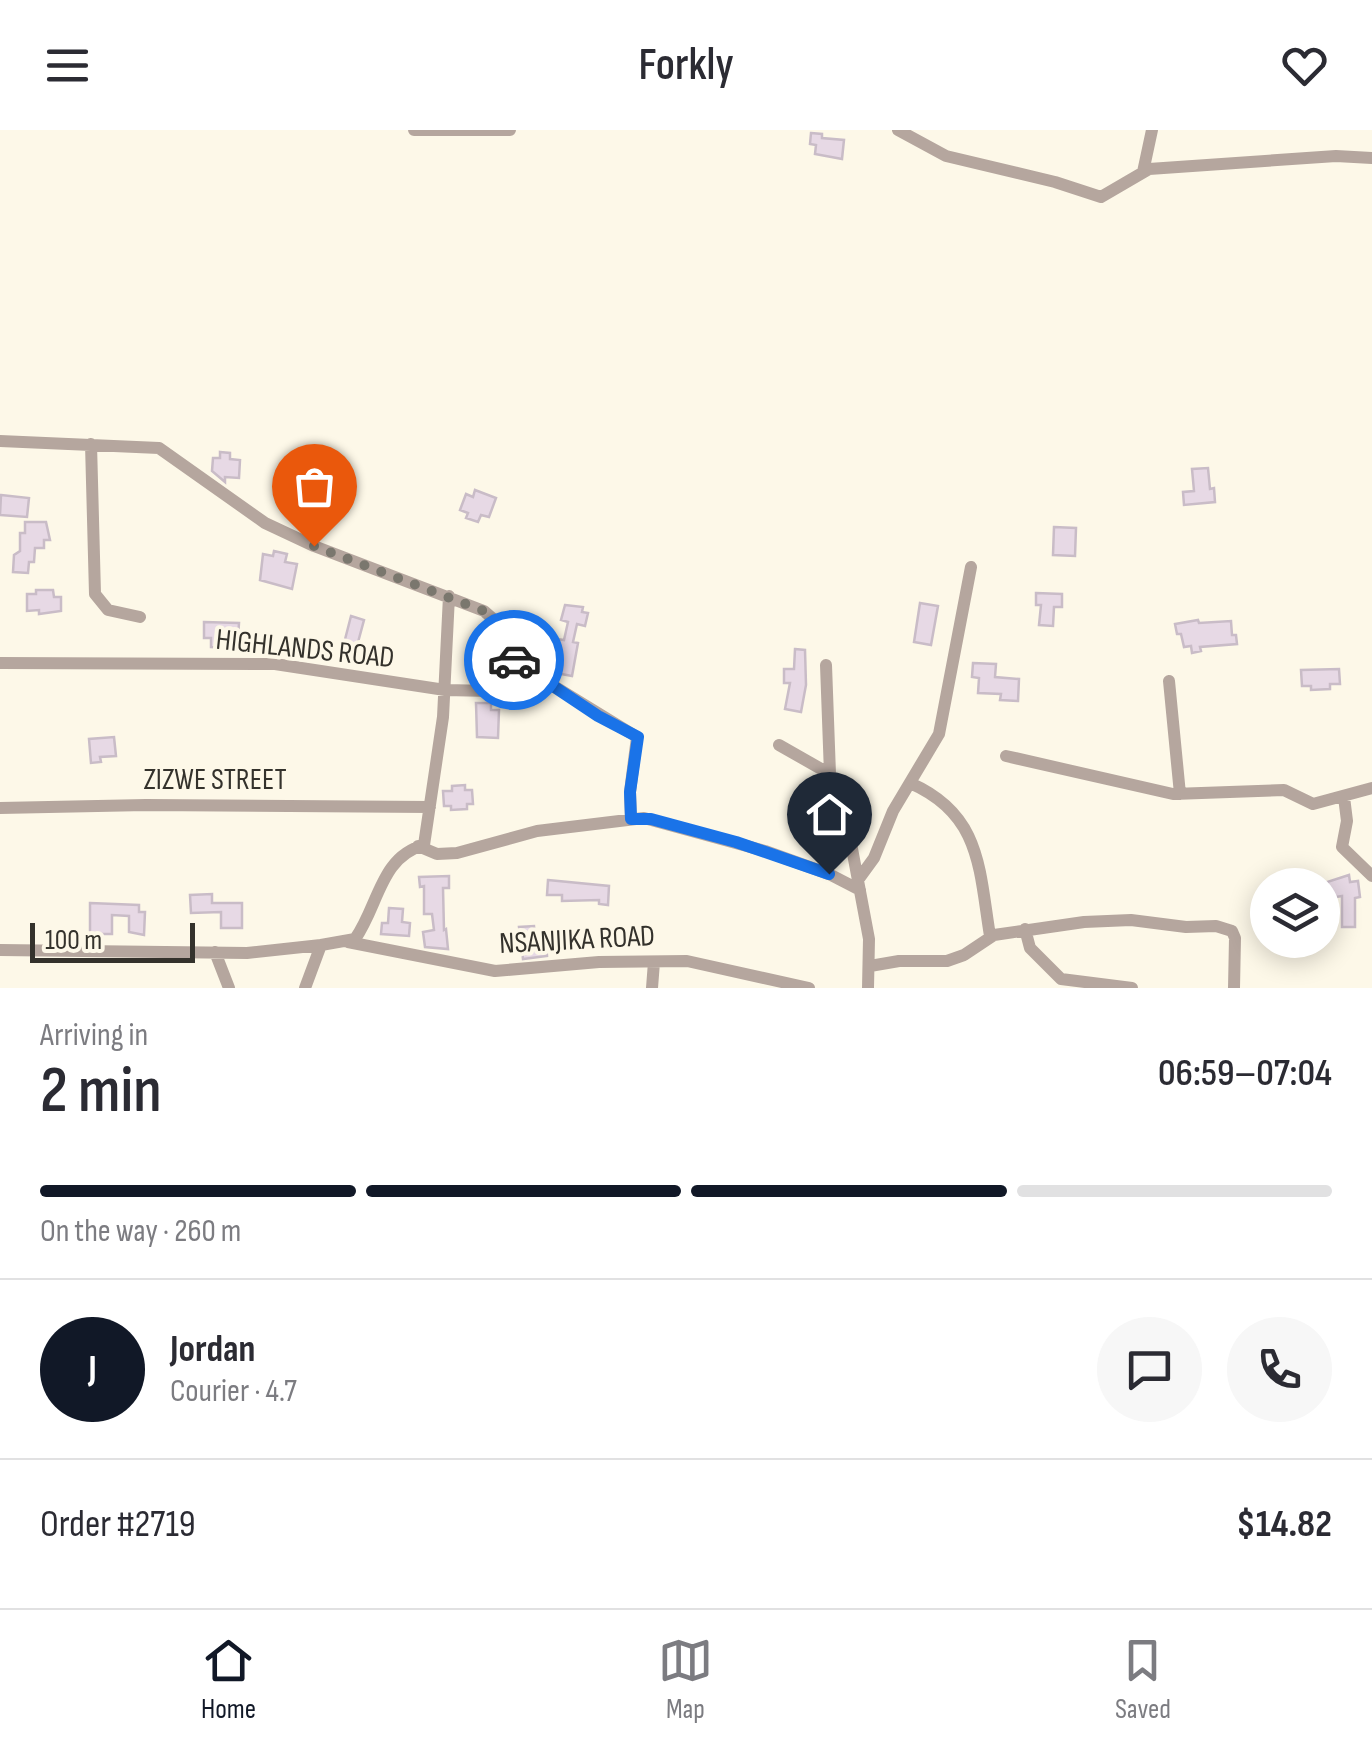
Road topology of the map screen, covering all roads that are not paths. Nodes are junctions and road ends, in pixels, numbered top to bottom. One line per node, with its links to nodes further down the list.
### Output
1 (414, 130): 2 (street)
2 (510, 130)
3 (898, 130): 6 (street)
4 (1152, 130): 6 (street)
5 (1372, 158): 6 (street)
6 (1143, 172)
7 (0, 441): 8 (street)
8 (92, 444): 10 (street); 11 (street)
9 (971, 567): 20 (street)
10 (449, 596): 14 (street); 16 (street)
11 (140, 617)
12 (0, 663): 16 (street, HIGHLANDS ROAD)
13 (826, 665): 19 (street)
14 (542, 679): 16 (street, HIGHLANDS ROAD); 26 (street)
15 (1169, 682): 22 (street)
16 (445, 690): 24 (street)
17 (779, 745): 19 (street)
18 (1006, 756): 22 (street)
19 (830, 774): 29 (street)
20 (910, 783): 29 (street); 31 (street)
21 (1372, 788): 23 (street)
22 (1180, 794): 23 (street)
23 (1344, 796): 28 (street)
24 (430, 807): 25 (street, ZIZWE STREET); 27 (street)
25 (0, 808)
26 (631, 819): 27 (street); 29 (street)
27 (418, 846): 32 (street)
28 (1372, 876)
29 (859, 885): 37 (street)
30 (1025, 929): 31 (street); 43 (street); 44 (street)
31 (990, 936): 37 (street)
32 (348, 942): 33 (street, NSANJIKA ROAD); 36 (street, NSANJIKA ROAD)
33 (321, 945): 35 (street); 40 (street)
34 (0, 950): 35 (street)
35 (215, 952): 39 (street)
36 (654, 962): 38 (street, NSANJIKA ROAD); 41 (street)
37 (870, 966): 42 (street)
38 (799, 987)
39 (229, 988)
40 (306, 988)
41 (652, 988)
42 (868, 988)
43 (1132, 988)
44 (1234, 988)

